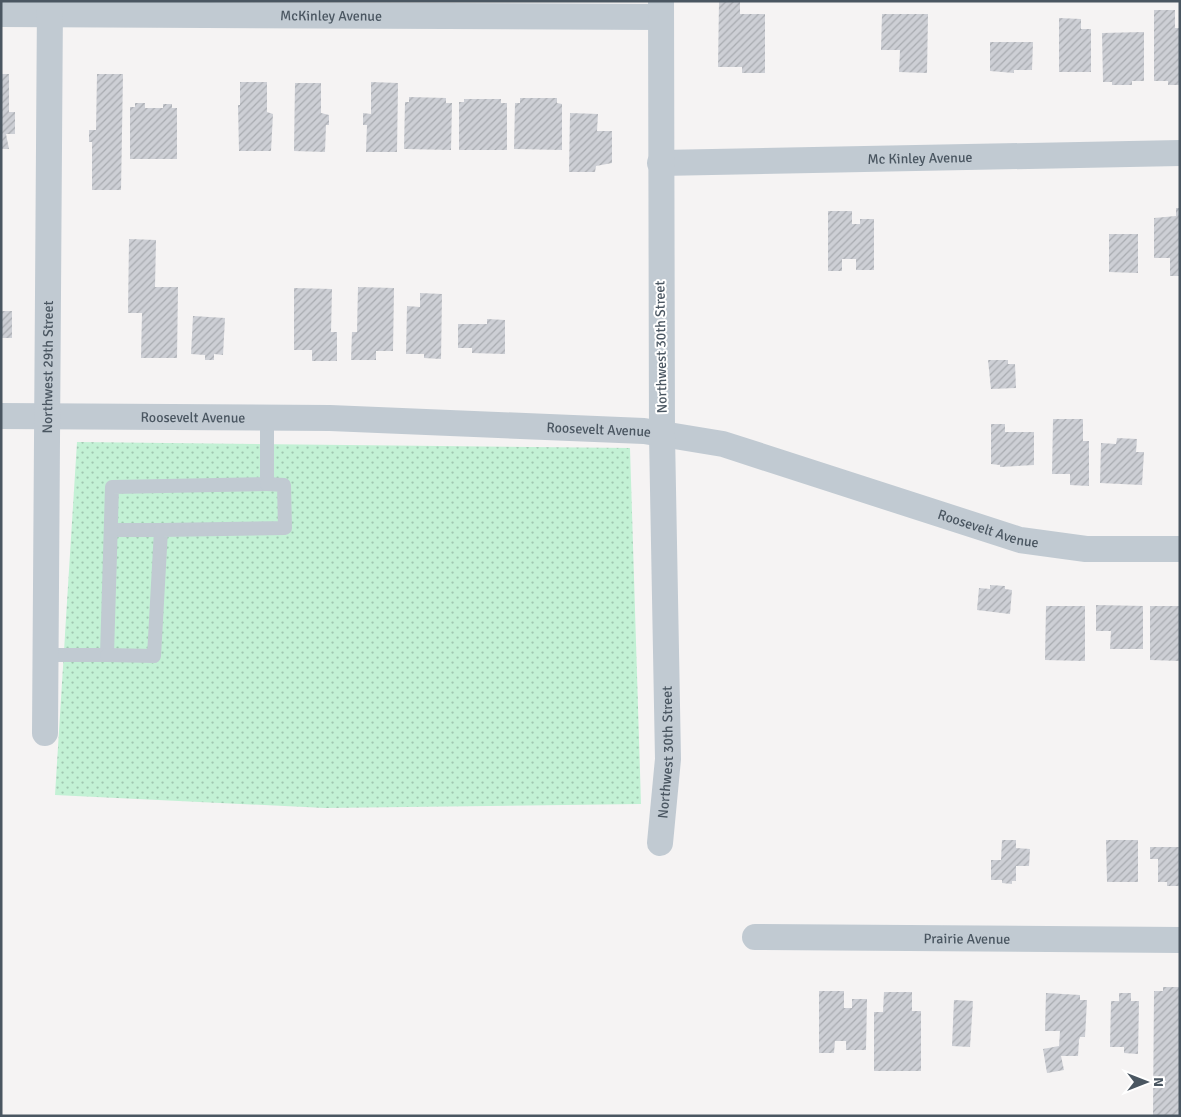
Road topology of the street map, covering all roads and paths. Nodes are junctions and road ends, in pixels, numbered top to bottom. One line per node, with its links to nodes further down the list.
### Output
1 (50, 8): 2 (street, McKinley Avenue); 3 (street, McKinley Avenue); 7 (street, Northwest 29th Street)
2 (661, 9): 5 (street, Northwest 30th Street)
3 (1, 14)
4 (1180, 153): 5 (street, Mc Kinley Avenue)
5 (660, 163): 9 (street, Northwest 30th Street)
6 (1, 416): 7 (street, Roosevelt Avenue)
7 (47, 416): 8 (street, Roosevelt Avenue); 14 (street, Northwest 29th Street)
8 (266, 418): 9 (street, Roosevelt Avenue); 10 (lane)
9 (662, 435): 13 (street, Roosevelt Avenue); 17 (street, Northwest 30th Street)
10 (266, 484): 11 (lane); 12 (lane)
11 (111, 530): 12 (lane); 15 (lane)
12 (161, 530): 15 (lane)
13 (1180, 549)
14 (46, 655): 15 (lane); 16 (street, Northwest 29th Street)
15 (107, 655)
16 (45, 733)
17 (660, 843)
18 (755, 937): 19 (street, Prairie Avenue)
19 (1180, 940)

